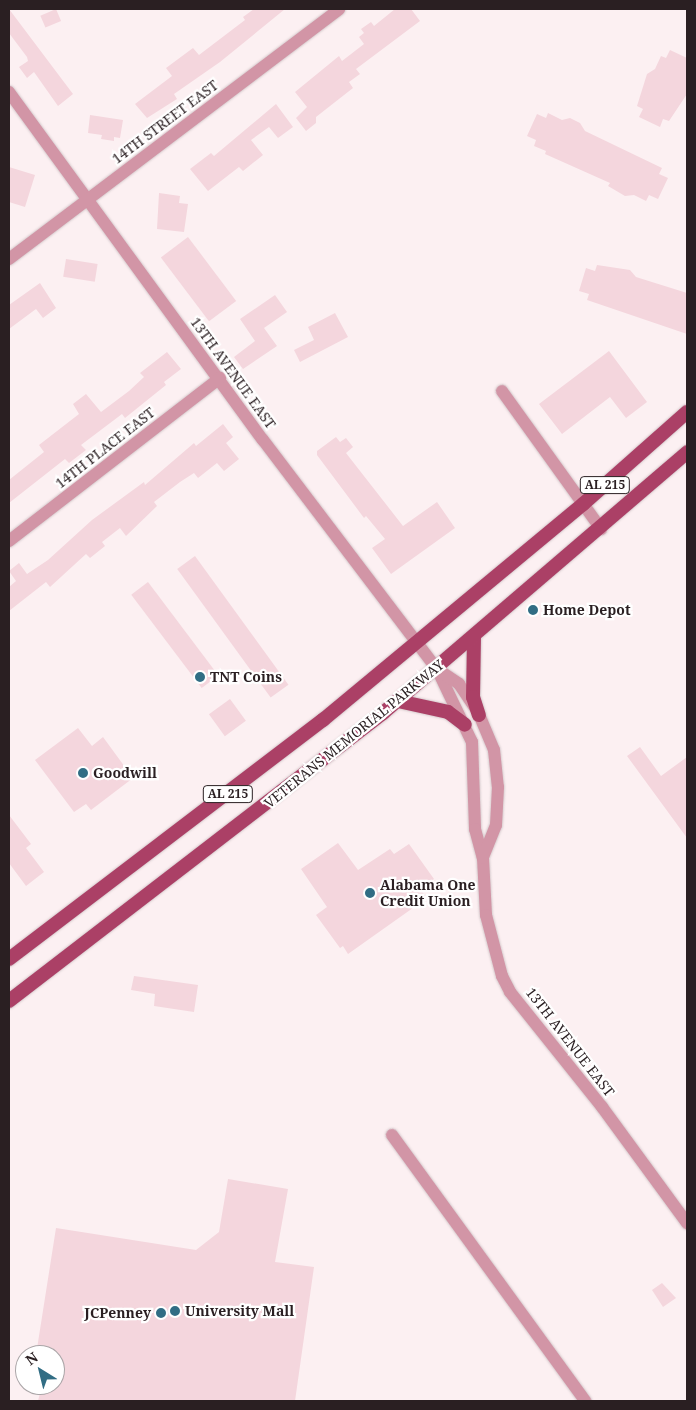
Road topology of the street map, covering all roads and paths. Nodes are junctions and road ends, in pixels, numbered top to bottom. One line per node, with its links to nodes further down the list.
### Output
1 (339, 9): 3 (street, 14TH STREET EAST)
2 (9, 92): 3 (street, 13TH AVENUE EAST)
3 (89, 199): 4 (street, 14TH STREET EAST); 5 (street, 13TH AVENUE EAST)
4 (9, 258)
5 (220, 378): 11 (street, 14TH PLACE EAST); 13 (street, 13TH AVENUE EAST)
6 (502, 391): 9 (street)
7 (687, 412): 9 (main road, AL 215)
8 (687, 452): 10 (main road, VETERANS MEMORIAL PARKWAY / AL 215)
9 (583, 504): 10 (street); 13 (main road, AL 215)
10 (601, 529): 12 (main road, VETERANS MEMORIAL PARKWAY / AL 215)
11 (9, 541)
12 (474, 636): 14 (main road, VETERANS MEMORIAL PARKWAY / AL 215); 16 (main road)
13 (417, 643): 14 (street, 13TH AVENUE EAST); 19 (main road, AL 215)
14 (437, 669): 15 (main road, VETERANS MEMORIAL PARKWAY / AL 215); 16 (street, 13TH AVENUE EAST); 17 (street, 13TH AVENUE EAST)
15 (398, 700): 17 (main road); 20 (main road, VETERANS MEMORIAL PARKWAY / AL 215)
16 (479, 714): 18 (street, 13TH AVENUE EAST)
17 (465, 725): 18 (street, 13TH AVENUE EAST)
18 (484, 858): 22 (street, 13TH AVENUE EAST)
19 (9, 959)
20 (9, 1001)
21 (392, 1136): 23 (street)
22 (687, 1223)
23 (585, 1401)

